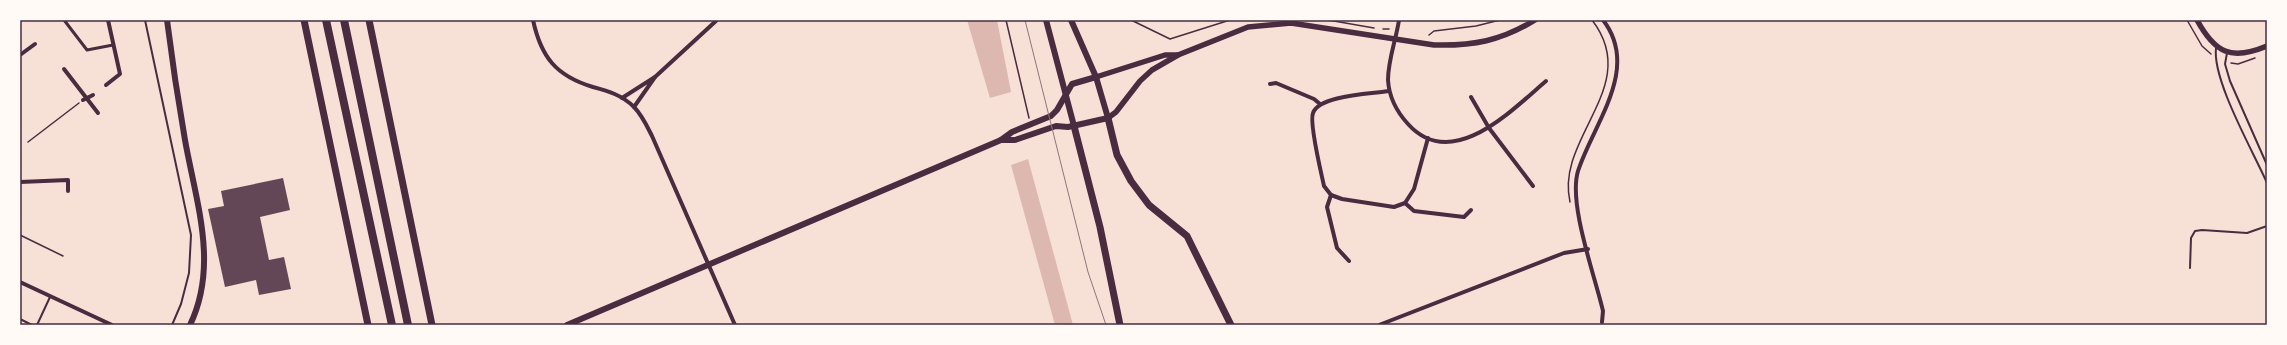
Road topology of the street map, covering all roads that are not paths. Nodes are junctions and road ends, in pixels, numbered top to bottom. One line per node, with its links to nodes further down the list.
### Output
1 (64, 20): 19 (street)
2 (108, 20): 19 (street)
3 (146, 20): 65 (lane)
4 (167, 20): 66 (main road)
5 (304, 20): 67 (highway)
6 (326, 20): 68 (highway)
7 (344, 20): 69 (highway)
8 (369, 20): 70 (highway)
9 (533, 20): 35 (street)
10 (717, 20): 26 (street)
11 (1046, 20): 32 (main road)
12 (1071, 20): 27 (main road)
13 (1399, 20): 17 (street)
14 (1535, 20): 17 (street)
15 (1603, 20): 54 (street)
16 (2197, 20): 21 (street)
17 (1396, 39): 24 (street); 31 (street)
18 (35, 44): 23 (street)
19 (113, 44): 30 (street)
20 (2267, 46): 22 (street)
21 (2216, 47): 22 (street); 47 (lane)
22 (2230, 53): 45 (lane)
23 (20, 55)
24 (1178, 55): 27 (street); 40 (street)
25 (64, 69): 36 (street)
26 (655, 77): 35 (street); 38 (street)
27 (1096, 77): 32 (main road); 40 (main road)
28 (1546, 81): 42 (street)
29 (1270, 84): 37 (street)
30 (106, 85)
31 (1389, 91): 37 (street); 43 (street)
32 (1066, 92): 41 (main road); 44 (main road)
33 (93, 95): 36 (street)
34 (1471, 97): 42 (street)
35 (622, 98): 38 (street)
36 (85, 100): 39 (street)
37 (1320, 104): 50 (street)
38 (634, 107): 56 (street)
39 (98, 113)
40 (1108, 118): 41 (main road); 74 (highway)
41 (1074, 126): 44 (main road); 73 (highway)
42 (1489, 128): 43 (street); 48 (street)
43 (1428, 138): 51 (street)
44 (1001, 140): 56 (main road)
45 (2267, 165)
46 (20, 182): 49 (street)
47 (2267, 183)
48 (1533, 186)
49 (68, 191)
50 (1331, 195): 51 (street); 55 (street)
51 (1405, 203): 52 (street)
52 (1471, 210)
53 (2267, 226): 57 (lane)
54 (1588, 249): 61 (street); 75 (street)
55 (1349, 261)
56 (709, 264): 71 (main road); 72 (street)
57 (2190, 268)
58 (20, 282): 59 (street)
59 (50, 296): 63 (lane); 64 (street)
60 (20, 319): 62 (lane)
61 (1602, 322)
62 (32, 325)
63 (37, 325)
64 (112, 325)
65 (172, 325)
66 (190, 325)
67 (368, 325)
68 (392, 325)
69 (408, 325)
70 (432, 325)
71 (567, 325)
72 (735, 325)
73 (1120, 325)
74 (1231, 325)
75 (1379, 325)

